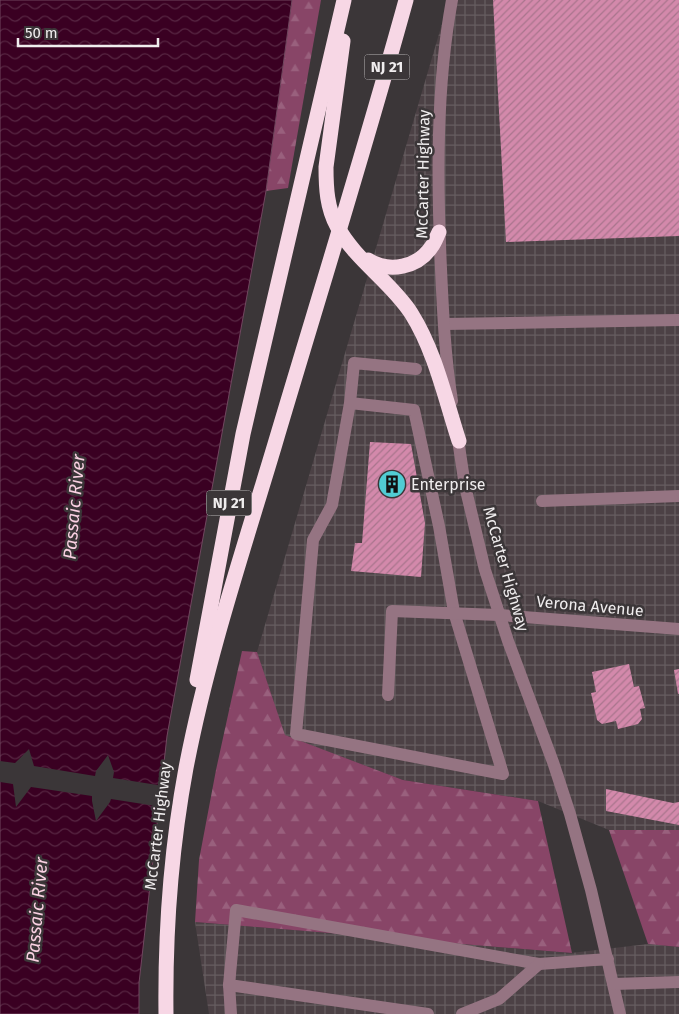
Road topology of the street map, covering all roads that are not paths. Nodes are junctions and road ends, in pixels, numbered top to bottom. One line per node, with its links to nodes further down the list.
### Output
1 (344, 0): 23 (highway, McCarter Highway / NJ 21)
2 (349, 0): 6 (highway)
3 (406, 0): 24 (highway, NJ 21)
4 (452, 0): 5 (street, McCarter Highway)
5 (439, 232): 6 (highway); 8 (street, McCarter Highway)
6 (348, 243): 11 (highway)
7 (679, 320): 8 (street)
8 (444, 324): 11 (street, McCarter Highway)
9 (416, 370): 10 (street)
10 (350, 402): 14 (street); 14 (street)
11 (459, 441): 15 (street, McCarter Highway)
12 (679, 496): 13 (street)
13 (542, 500)
14 (454, 612): 15 (street, Verona Avenue); 17 (street, Verona Avenue)
15 (499, 615): 16 (street, Verona Avenue); 18 (street, McCarter Highway)
16 (679, 629)
17 (388, 695)
18 (608, 959): 19 (street); 21 (street, McCarter Highway)
19 (539, 964): 22 (street); 27 (street)
20 (679, 982): 21 (street)
21 (614, 984): 28 (street, McCarter Highway)
22 (229, 985): 25 (street); 26 (street)
23 (160, 1014)
24 (166, 1014)
25 (231, 1014)
26 (428, 1014)
27 (462, 1014)
28 (620, 1014)

